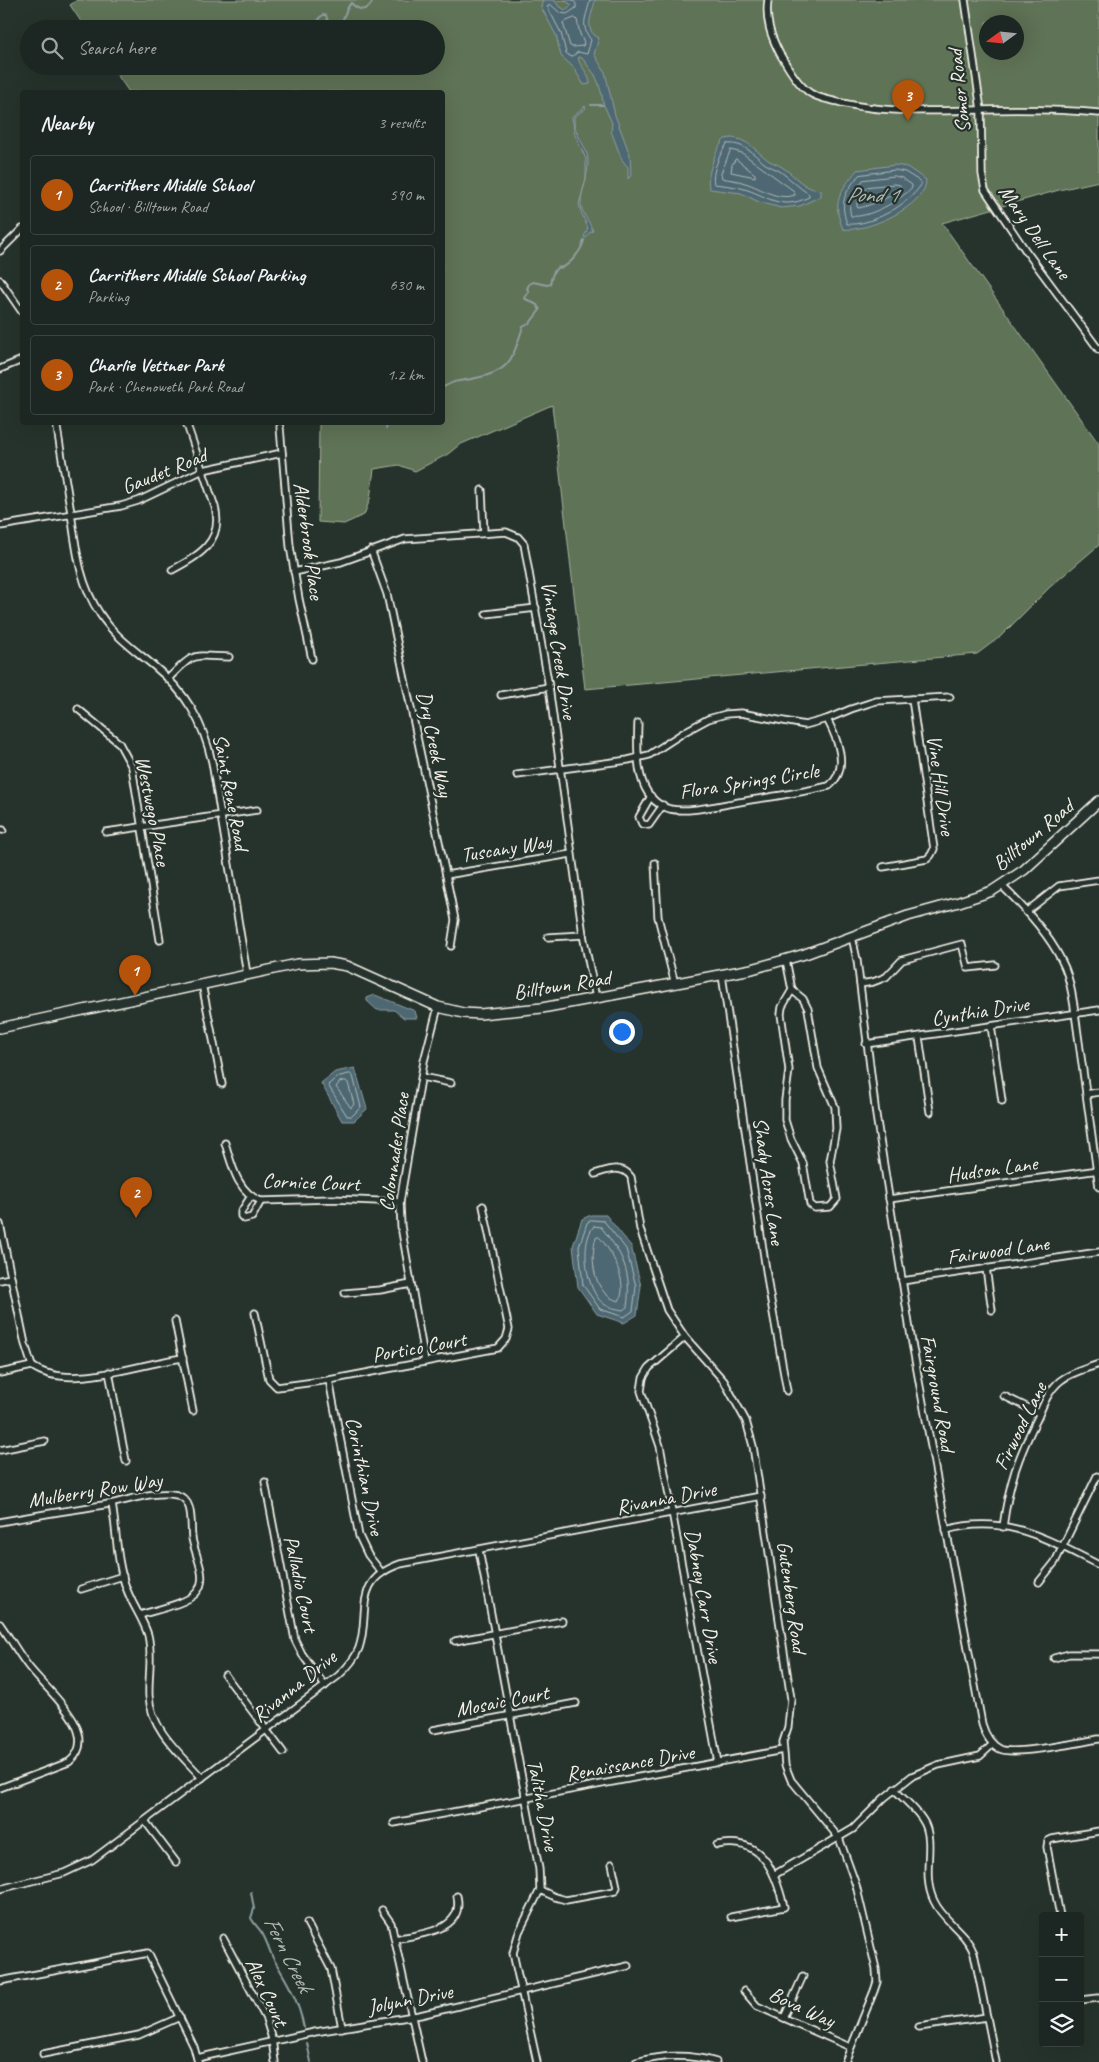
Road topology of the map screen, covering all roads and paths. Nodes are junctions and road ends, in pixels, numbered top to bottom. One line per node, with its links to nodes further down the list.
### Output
1 (768, 0): 3 (street)
2 (965, 0): 3 (street, Somer Road)
3 (980, 110): 4 (street); 5 (street, Somer Road)
4 (1099, 113)
5 (983, 180): 10 (street, Mary Dell Lane)
6 (20, 231): 7 (street)
7 (0, 251)
8 (0, 280): 9 (street)
9 (20, 309)
10 (1099, 350)
11 (20, 361): 12 (street)
12 (0, 369)
13 (56, 425): 19 (street, Saint Rene Road)
14 (187, 425): 17 (street)
15 (280, 427): 16 (street, Alderbrook Place)
16 (282, 454): 17 (street, Gaudet Road); 24 (street, Alderbrook Place)
17 (203, 470): 19 (street, Gaudet Road); 23 (street)
18 (482, 490): 21 (street)
19 (71, 515): 20 (street, Gaudet Road); 29 (street, Saint Rene Road)
20 (0, 526)
21 (484, 533): 22 (street, Vintage Creek Drive); 25 (street, Vintage Creek Drive)
22 (371, 550): 24 (street, Vintage Creek Drive); 50 (street, Dry Creek Way)
23 (172, 570)
24 (294, 572): 28 (street, Alderbrook Place)
25 (536, 608): 26 (street); 30 (street, Vintage Creek Drive)
26 (486, 614)
27 (229, 657): 29 (street)
28 (312, 659)
29 (168, 679): 44 (street, Saint Rene Road)
30 (549, 687): 31 (street); 38 (street, Vintage Creek Drive)
31 (501, 695)
32 (950, 697): 33 (street)
33 (912, 699): 35 (street); 49 (street, Vine Hill Drive)
34 (78, 709): 45 (street, Westwego Place)
35 (827, 719): 37 (street); 42 (street, Flora Springs Circle)
36 (638, 723): 37 (street, Flora Springs Circle)
37 (636, 758): 38 (street); 40 (street, Flora Springs Circle)
38 (561, 768): 39 (street); 47 (street, Vintage Creek Drive)
39 (517, 775)
40 (652, 796): 42 (street, Flora Springs Circle); 42 (street)
41 (1099, 801): 52 (main road, Billtown Road)
42 (663, 806)
43 (257, 810): 44 (street)
44 (221, 814): 45 (street); 61 (street, Saint Rene Road)
45 (142, 826): 46 (street); 57 (street, Westwego Place)
46 (106, 832)
47 (571, 854): 50 (street, Tuscany Way); 54 (street, Vintage Creek Drive)
48 (655, 862): 64 (street)
49 (883, 867)
50 (446, 875): 58 (street, Dry Creek Way)
51 (1099, 880): 53 (street)
52 (1001, 885): 53 (street); 56 (main road, Billtown Road)
53 (1026, 912): 70 (street)
54 (582, 935): 55 (street); 67 (street, Vintage Creek Drive)
55 (548, 937)
56 (852, 937): 59 (main road, Billtown Road); 65 (street, Fairground Road)
57 (160, 940)
58 (451, 946)
59 (786, 960): 62 (main road, Billtown Road); 66 (street)
60 (995, 965): 65 (street)
61 (247, 974): 63 (main road, Billtown Road); 68 (main road, Billtown Road)
62 (722, 975): 64 (main road, Billtown Road); 110 (street, Shady Acres Lane)
63 (202, 984): 72 (main road, Billtown Road); 77 (street)
64 (676, 984): 67 (main road, Billtown Road)
65 (860, 984): 74 (street, Fairground Road)
66 (792, 990): 66 (street)
67 (596, 998): 68 (main road, Billtown Road)
68 (438, 1007): 75 (street, Colonnades Place)
69 (1099, 1010): 70 (street, Cynthia Drive)
70 (1075, 1014): 71 (street, Cynthia Drive); 79 (street)
71 (991, 1026): 73 (street, Cynthia Drive); 80 (street)
72 (0, 1028)
73 (919, 1036): 74 (street, Cynthia Drive); 81 (street)
74 (866, 1044): 87 (street, Fairground Road)
75 (422, 1077): 76 (street); 89 (street, Colonnades Place)
76 (451, 1083)
77 (222, 1084)
78 (1099, 1092): 79 (street)
79 (1086, 1094): 83 (street)
80 (1002, 1101)
81 (930, 1112)
82 (225, 1143): 86 (street, Cornice Court)
83 (1098, 1171): 85 (street); 87 (street, Hudson Lane)
84 (595, 1174): 102 (street, Gutenberg Road)
85 (1099, 1187)
86 (250, 1196): 88 (street, Cornice Court); 88 (street)
87 (889, 1199): 96 (street, Fairground Road)
88 (261, 1200): 89 (street, Cornice Court)
89 (400, 1202): 97 (street, Colonnades Place)
90 (483, 1206): 104 (street, Portico Court)
91 (0, 1224): 94 (street)
92 (1099, 1252): 93 (street, Fairwood Lane)
93 (986, 1268): 96 (street, Fairwood Lane); 99 (street)
94 (11, 1278): 95 (street); 106 (street)
95 (0, 1280)
96 (902, 1280): 124 (street, Fairground Road)
97 (411, 1284): 98 (street); 104 (street, Colonnades Place)
98 (345, 1293)
99 (992, 1310)
100 (255, 1313): 109 (street, Portico Court)
101 (175, 1321): 103 (street)
102 (685, 1337): 119 (street, Gutenberg Road); 121 (street, Dabney Carr Drive)
103 (183, 1358): 107 (street); 112 (street)
104 (424, 1362): 109 (street, Portico Court)
105 (1099, 1364): 113 (street, Firwood Lane)
106 (32, 1366): 107 (street); 108 (street)
107 (109, 1372): 116 (street)
108 (0, 1373)
109 (329, 1380): 128 (street, Corinthian Drive)
110 (787, 1391)
111 (1004, 1396): 113 (street)
112 (193, 1411)
113 (1039, 1413): 123 (street, Firwood Lane)
114 (45, 1441): 115 (street)
115 (0, 1450)
116 (126, 1461)
117 (1097, 1476): 125 (street)
118 (265, 1482): 140 (street, Palladio Court)
119 (761, 1496): 121 (street, Rivanna Drive); 147 (street, Gutenberg Road)
120 (112, 1504): 122 (street, Mulberry Row Way); 129 (street); 132 (street, Mulberry Row Way)
121 (673, 1514): 126 (street, Rivanna Drive); 149 (street, Dabney Carr Drive)
122 (0, 1522)
123 (1003, 1527): 124 (street); 125 (street)
124 (946, 1530): 146 (street, Fairground Road)
125 (1062, 1547): 127 (street); 130 (street)
126 (479, 1550): 128 (street, Rivanna Drive); 135 (street, Talitha Drive)
127 (1099, 1565)
128 (382, 1573): 140 (street, Rivanna Drive)
129 (123, 1576): 131 (street); 132 (street)
130 (1039, 1582)
131 (81, 1589)
132 (140, 1615): 150 (street)
133 (562, 1622): 135 (street)
134 (0, 1624): 151 (street)
135 (495, 1634): 136 (street); 142 (street, Talitha Drive)
136 (455, 1641)
137 (1099, 1654): 138 (street)
138 (1054, 1658)
139 (225, 1675): 143 (street)
140 (325, 1686): 143 (street, Rivanna Drive)
141 (576, 1703): 142 (street, Mosaic Court)
142 (510, 1716): 144 (street, Mosaic Court); 153 (street, Talitha Drive)
143 (266, 1730): 148 (street); 150 (street, Rivanna Drive)
144 (433, 1730)
145 (1099, 1739): 146 (street)
146 (993, 1744): 152 (street)
147 (783, 1750): 149 (street, Renaissance Drive); 157 (street, Gutenberg Road)
148 (283, 1752)
149 (718, 1763): 153 (street, Renaissance Drive)
150 (202, 1778): 154 (street, Rivanna Drive)
151 (0, 1788)
152 (894, 1790): 157 (street); 179 (street)
153 (525, 1799): 155 (street, Renaissance Drive); 163 (street, Talitha Drive)
154 (145, 1821): 159 (street); 162 (street, Rivanna Drive)
155 (394, 1823)
156 (1099, 1831): 166 (street)
157 (839, 1838): 161 (street); 185 (street, Gutenberg Road)
158 (717, 1845): 161 (street)
159 (176, 1862)
160 (612, 1864): 163 (street)
161 (774, 1874): 167 (street)
162 (0, 1889)
163 (540, 1890): 174 (street)
164 (457, 1896): 170 (street)
165 (382, 1910): 170 (street)
166 (1059, 1912)
167 (731, 1917)
168 (307, 1922): 183 (street)
169 (223, 1938): 184 (street, Alex Court)
170 (395, 1939): 178 (street)
171 (628, 1966): 174 (street, Jolynn Drive)
172 (803, 1976): 181 (street)
173 (0, 1981): 180 (street)
174 (521, 1991): 178 (street, Jolynn Drive); 190 (street)
175 (744, 1991): 181 (street, Bova Way)
176 (1099, 1998): 177 (street)
177 (1084, 2000)
178 (412, 2016): 183 (street, Jolynn Drive); 189 (street)
179 (987, 2016): 182 (street); 194 (street)
180 (180, 2017): 186 (street); 187 (street)
181 (784, 2018): 185 (street, Bova Way)
182 (920, 2027)
183 (342, 2028): 184 (street, Jolynn Drive)
184 (272, 2041): 187 (street, Jolynn Drive); 188 (street, Alex Court)
185 (850, 2047): 193 (street, Gutenberg Road)
186 (43, 2054)
187 (197, 2060)
188 (275, 2062)
189 (422, 2062)
190 (537, 2062)
191 (636, 2062): 192 (street)
192 (716, 2062)
193 (845, 2062)
194 (996, 2062)

